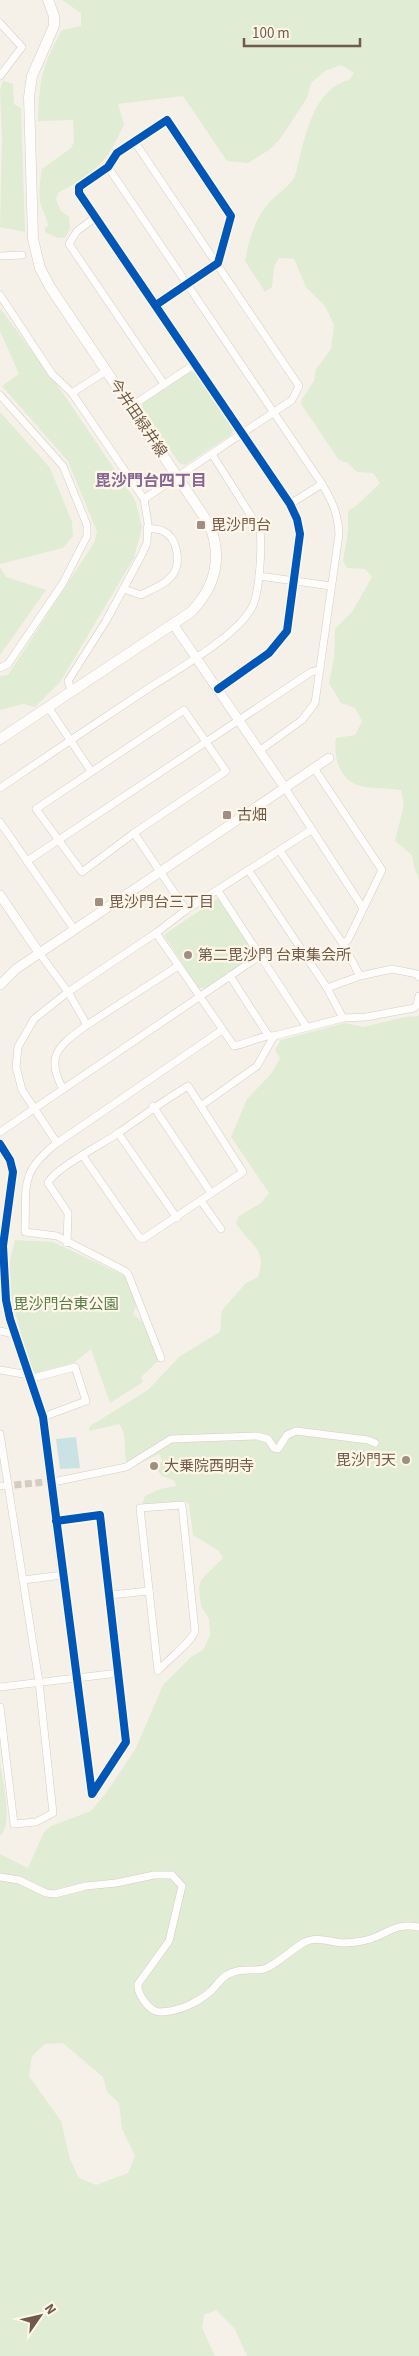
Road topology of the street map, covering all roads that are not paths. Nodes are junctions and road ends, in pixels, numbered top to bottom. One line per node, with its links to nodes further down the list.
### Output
1 (48, 0): 14 (main road, 今井田緑井線)
2 (0, 23): 3 (street)
3 (0, 76)
4 (134, 141): 5 (street); 9 (street); 9 (street)
5 (108, 167): 6 (street); 10 (street)
6 (96, 217): 12 (street); 15 (street)
7 (22, 255): 8 (street)
8 (0, 256)
9 (218, 263): 10 (street); 19 (street)
10 (187, 284): 12 (street); 19 (street)
11 (0, 295): 16 (street)
12 (156, 305): 13 (street)
13 (194, 364): 15 (street); 20 (street)
14 (106, 371): 16 (street); 18 (main road, 今井田緑井線)
15 (164, 384): 18 (street)
16 (72, 393): 24 (street)
17 (0, 395): 33 (street)
18 (130, 408): 22 (main road, 今井田緑井線)
19 (273, 413): 20 (street); 23 (street)
20 (242, 434): 21 (street); 25 (street)
21 (212, 454): 22 (street); 27 (street)
22 (178, 477): 24 (street); 31 (main road, 今井田緑井線)
23 (322, 484): 25 (street); 29 (street)
24 (144, 499): 26 (street)
25 (290, 504): 28 (street)
26 (148, 528): 30 (street); 30 (street)
27 (259, 576): 28 (street); 32 (street)
28 (294, 580): 29 (street); 35 (street)
29 (330, 586): 34 (street)
30 (124, 588): 36 (street)
31 (173, 624): 32 (street); 36 (main road, 今井田緑井線)
32 (196, 658): 35 (street); 40 (street)
33 (0, 668)
34 (320, 670): 38 (street); 42 (street)
35 (218, 689): 38 (street)
36 (72, 692): 37 (main road, 今井田緑井線)
37 (48, 707): 39 (main road, 今井田緑井線); 40 (street)
38 (239, 721): 41 (street); 42 (street)
39 (0, 739)
40 (71, 740): 45 (street); 46 (street)
41 (207, 742): 45 (street); 50 (street); 51 (street)
42 (259, 751): 47 (street)
43 (328, 758): 44 (street)
44 (314, 768): 47 (street); 58 (street)
45 (92, 771): 51 (street)
46 (0, 788)
47 (285, 788): 49 (street); 54 (street)
48 (0, 822): 53 (street)
49 (311, 830): 52 (street); 58 (street)
50 (134, 833): 51 (street); 54 (street)
51 (58, 840): 53 (street)
52 (280, 851): 55 (street); 62 (street)
53 (26, 861): 60 (street)
54 (160, 870): 59 (street); 60 (street)
55 (249, 871): 56 (street); 70 (street)
56 (218, 891): 59 (street); 64 (street)
57 (0, 895): 63 (street)
58 (363, 908): 62 (street)
59 (186, 910): 61 (street)
60 (74, 929): 63 (street)
61 (156, 933): 65 (street); 71 (street)
62 (343, 944): 67 (street)
63 (40, 954): 69 (street); 71 (street)
64 (261, 955): 66 (street); 76 (street)
65 (178, 966): 73 (street); 75 (street)
66 (230, 976): 73 (street); 78 (street)
67 (360, 976): 68 (street); 70 (street)
68 (419, 977)
69 (0, 985)
70 (327, 988): 74 (street)
71 (68, 992): 75 (street); 82 (street)
72 (419, 996): 74 (street)
73 (198, 997): 77 (street); 79 (street)
74 (343, 1018): 76 (street)
75 (87, 1025): 79 (street)
76 (306, 1026): 78 (street)
77 (222, 1030): 78 (street); 85 (street)
78 (271, 1035): 80 (street)
79 (63, 1089): 82 (street)
80 (202, 1105): 81 (street); 88 (street)
81 (153, 1106): 84 (street); 88 (street)
82 (34, 1111): 83 (street); 85 (street)
83 (0, 1132)
84 (118, 1133): 87 (street); 90 (street)
85 (56, 1143): 92 (street)
86 (0, 1144): 93 (street)
87 (83, 1156): 90 (street); 92 (street)
88 (211, 1193): 89 (street)
89 (202, 1201): 90 (street); 91 (street)
90 (177, 1218)
91 (221, 1229)
92 (67, 1243): 96 (street)
93 (1, 1245): 95 (street)
94 (0, 1331): 95 (street)
95 (16, 1334): 98 (street)
96 (161, 1358)
97 (0, 1370): 98 (street)
98 (29, 1377): 99 (street); 99 (street)
99 (43, 1417): 103 (street)
100 (0, 1434): 105 (street)
101 (374, 1443): 102 (street)
102 (58, 1481)
103 (56, 1521): 104 (street); 107 (street)
104 (63, 1575): 105 (street); 109 (street)
105 (23, 1580): 110 (street)
106 (149, 1591): 106 (street); 107 (street)
107 (110, 1595): 108 (street)
108 (119, 1673): 109 (street); 109 (street)
109 (78, 1678): 110 (street)
110 (39, 1682): 111 (street); 112 (street)
111 (0, 1687)
112 (0, 1707)
113 (0, 1877): 114 (street)
114 (419, 1927)

